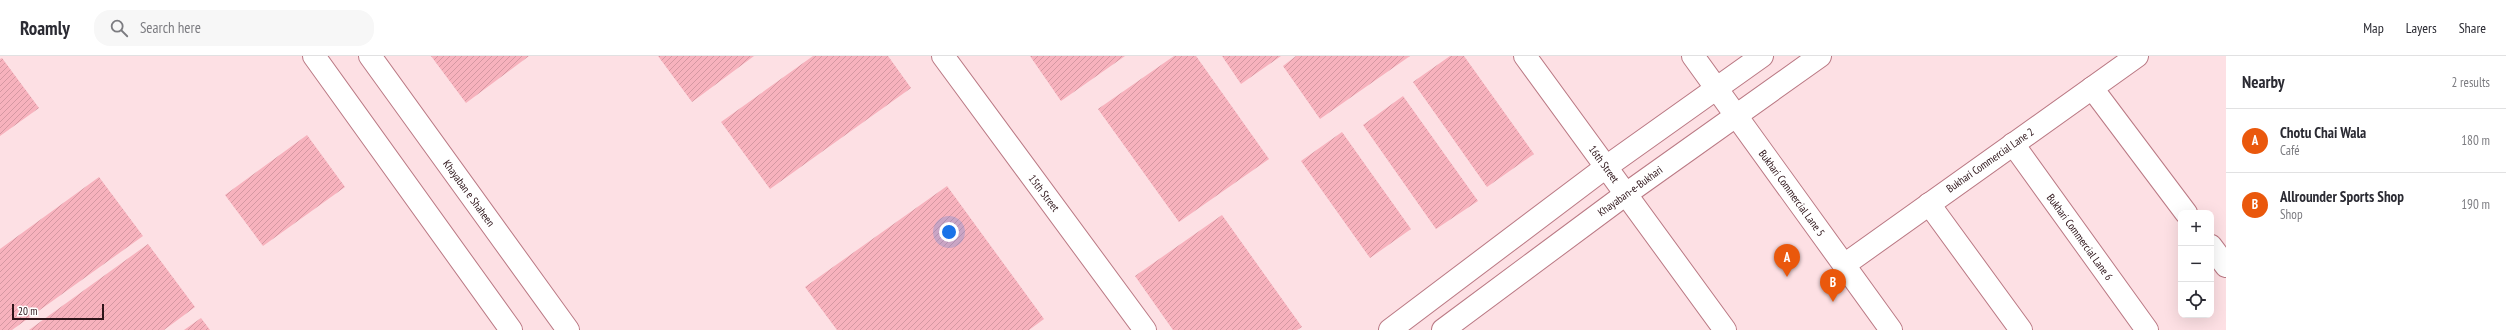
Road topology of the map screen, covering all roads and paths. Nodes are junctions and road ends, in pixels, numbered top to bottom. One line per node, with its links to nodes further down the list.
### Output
1 (314, 56): 20 (street)
2 (370, 56): 21 (street, Khayaban e Shaheen)
3 (943, 56): 22 (street, 15th Street)
4 (1525, 56): 13 (street, 16th Street)
5 (1693, 56): 10 (street, Bukhari Commercial Lane 5)
6 (1762, 56): 10 (street)
7 (1820, 56): 11 (street, Khayaban-e-Bukhari)
8 (2137, 56): 9 (street, Bukhari Commercial Lane 2)
9 (2092, 88): 12 (street, Bukhari Commercial Lane 2); 16 (street)
10 (1717, 89): 11 (street, Bukhari Commercial Lane 5); 13 (street)
11 (1736, 115): 14 (street, Khayaban-e-Bukhari); 18 (street, Bukhari Commercial Lane 5)
12 (2013, 144): 15 (street, Bukhari Commercial Lane 2); 28 (street, Bukhari Commercial Lane 6)
13 (1606, 167): 14 (street, 16th Street); 23 (street)
14 (1626, 194): 24 (street, Khayaban-e-Bukhari); 25 (street, 16th Street)
15 (1929, 204): 18 (street, Bukhari Commercial Lane 2); 27 (street)
16 (2184, 210)
17 (2214, 250): 19 (street)
18 (1844, 265): 26 (street, Bukhari Commercial Lane 5)
19 (2226, 266)
20 (511, 330)
21 (568, 330)
22 (1146, 330)
23 (1390, 330)
24 (1443, 330)
25 (1725, 330)
26 (1891, 330)
27 (2021, 330)
28 (2147, 330)

